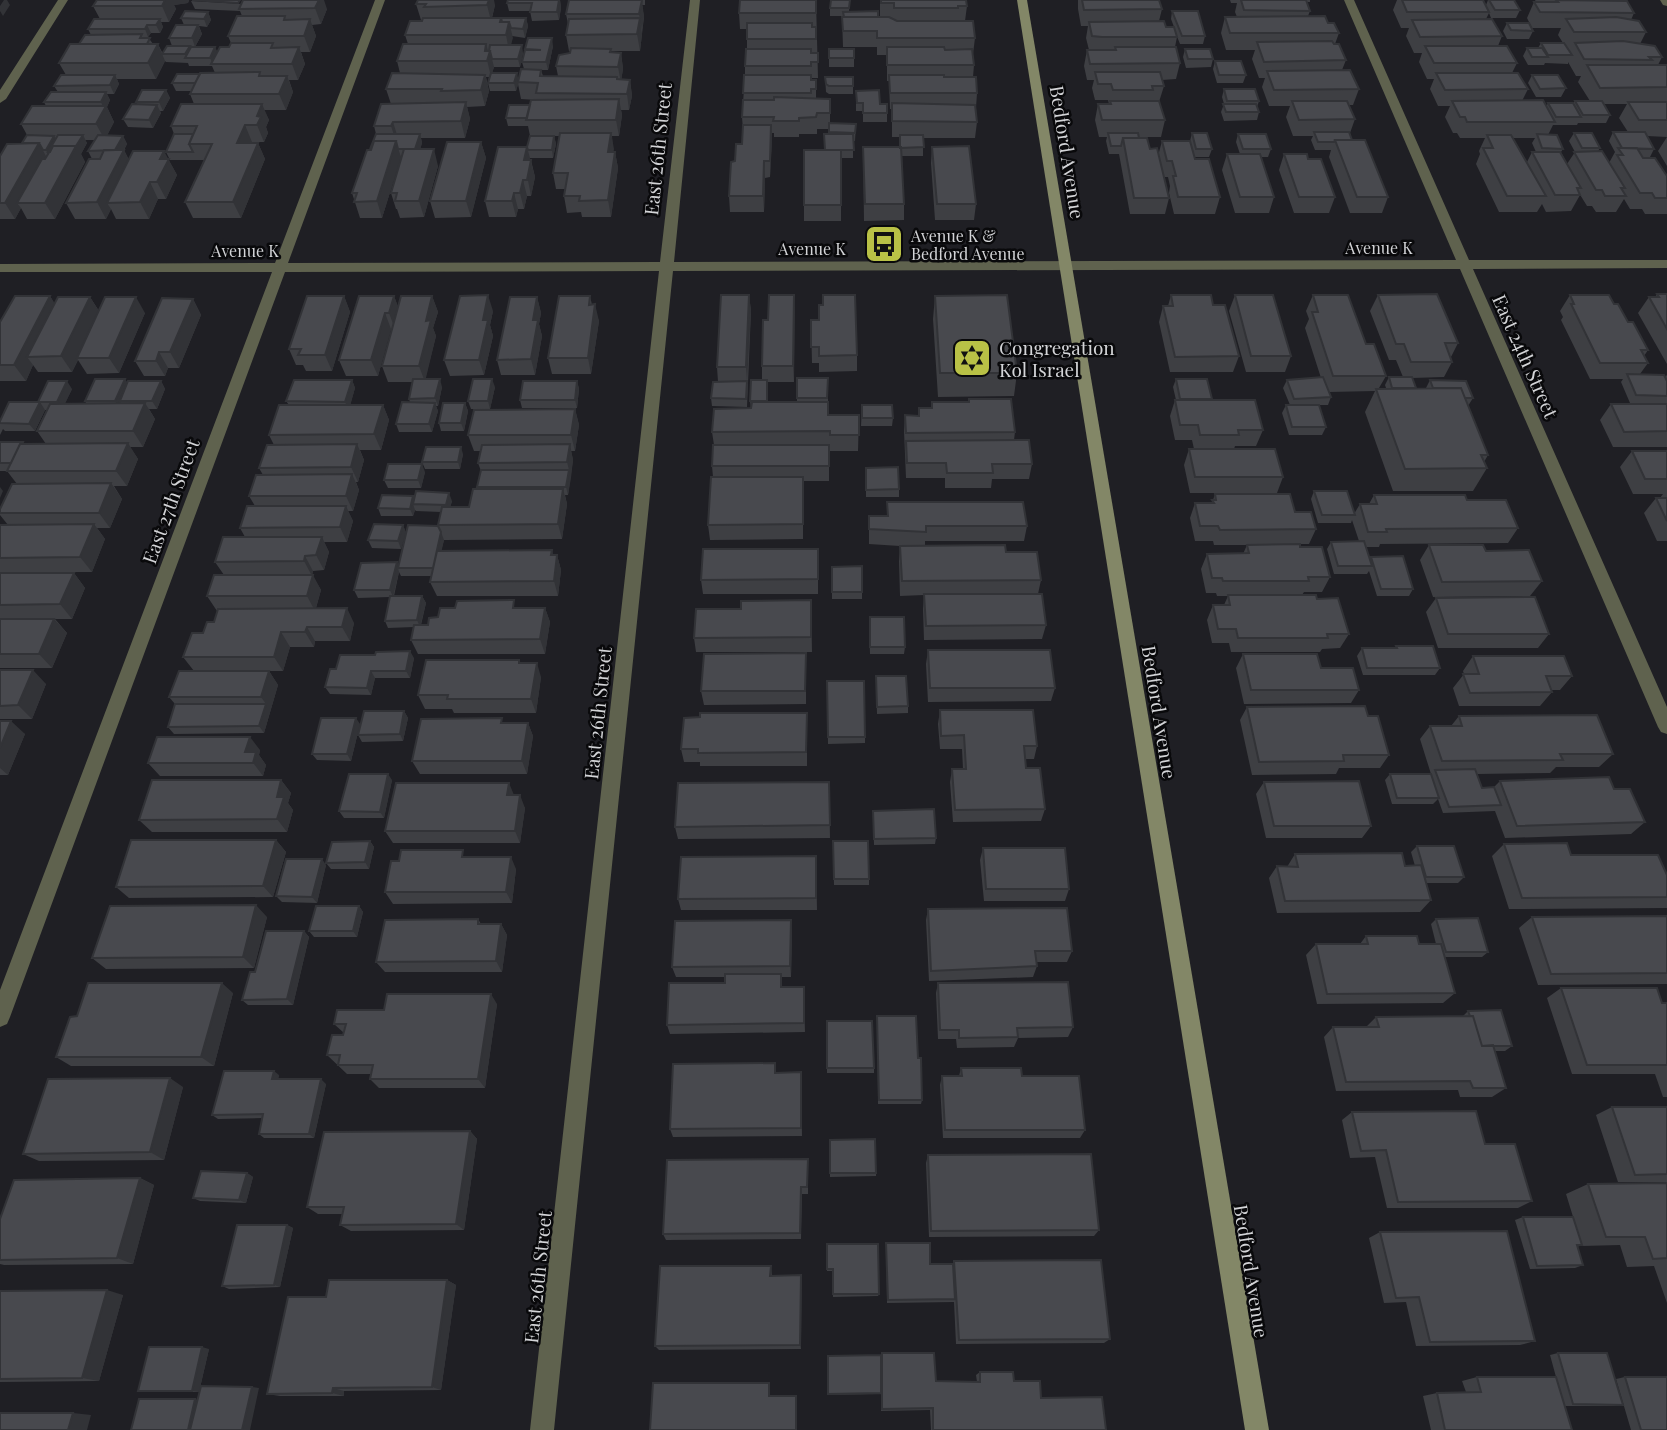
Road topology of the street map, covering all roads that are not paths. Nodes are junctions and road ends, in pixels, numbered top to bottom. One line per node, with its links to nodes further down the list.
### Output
1 (63, 0): 6 (street)
2 (380, 0): 11 (street, East 27th Street)
3 (695, 0): 10 (street, East 26th Street)
4 (1022, 0): 9 (main road, Bedford Avenue)
5 (1349, 0): 7 (street, East 24th Street)
6 (0, 99)
7 (1465, 264): 8 (street, Avenue K); 9 (street, Avenue K); 13 (street, East 24th Street)
8 (1667, 264)
9 (1065, 265): 10 (street, Avenue K); 16 (main road, Bedford Avenue)
10 (665, 266): 11 (street, Avenue K); 15 (street, East 26th Street)
11 (280, 267): 12 (street, Avenue K); 14 (street, East 27th Street)
12 (0, 268)
13 (1667, 727)
14 (0, 1017)
15 (542, 1430)
16 (1257, 1430)

